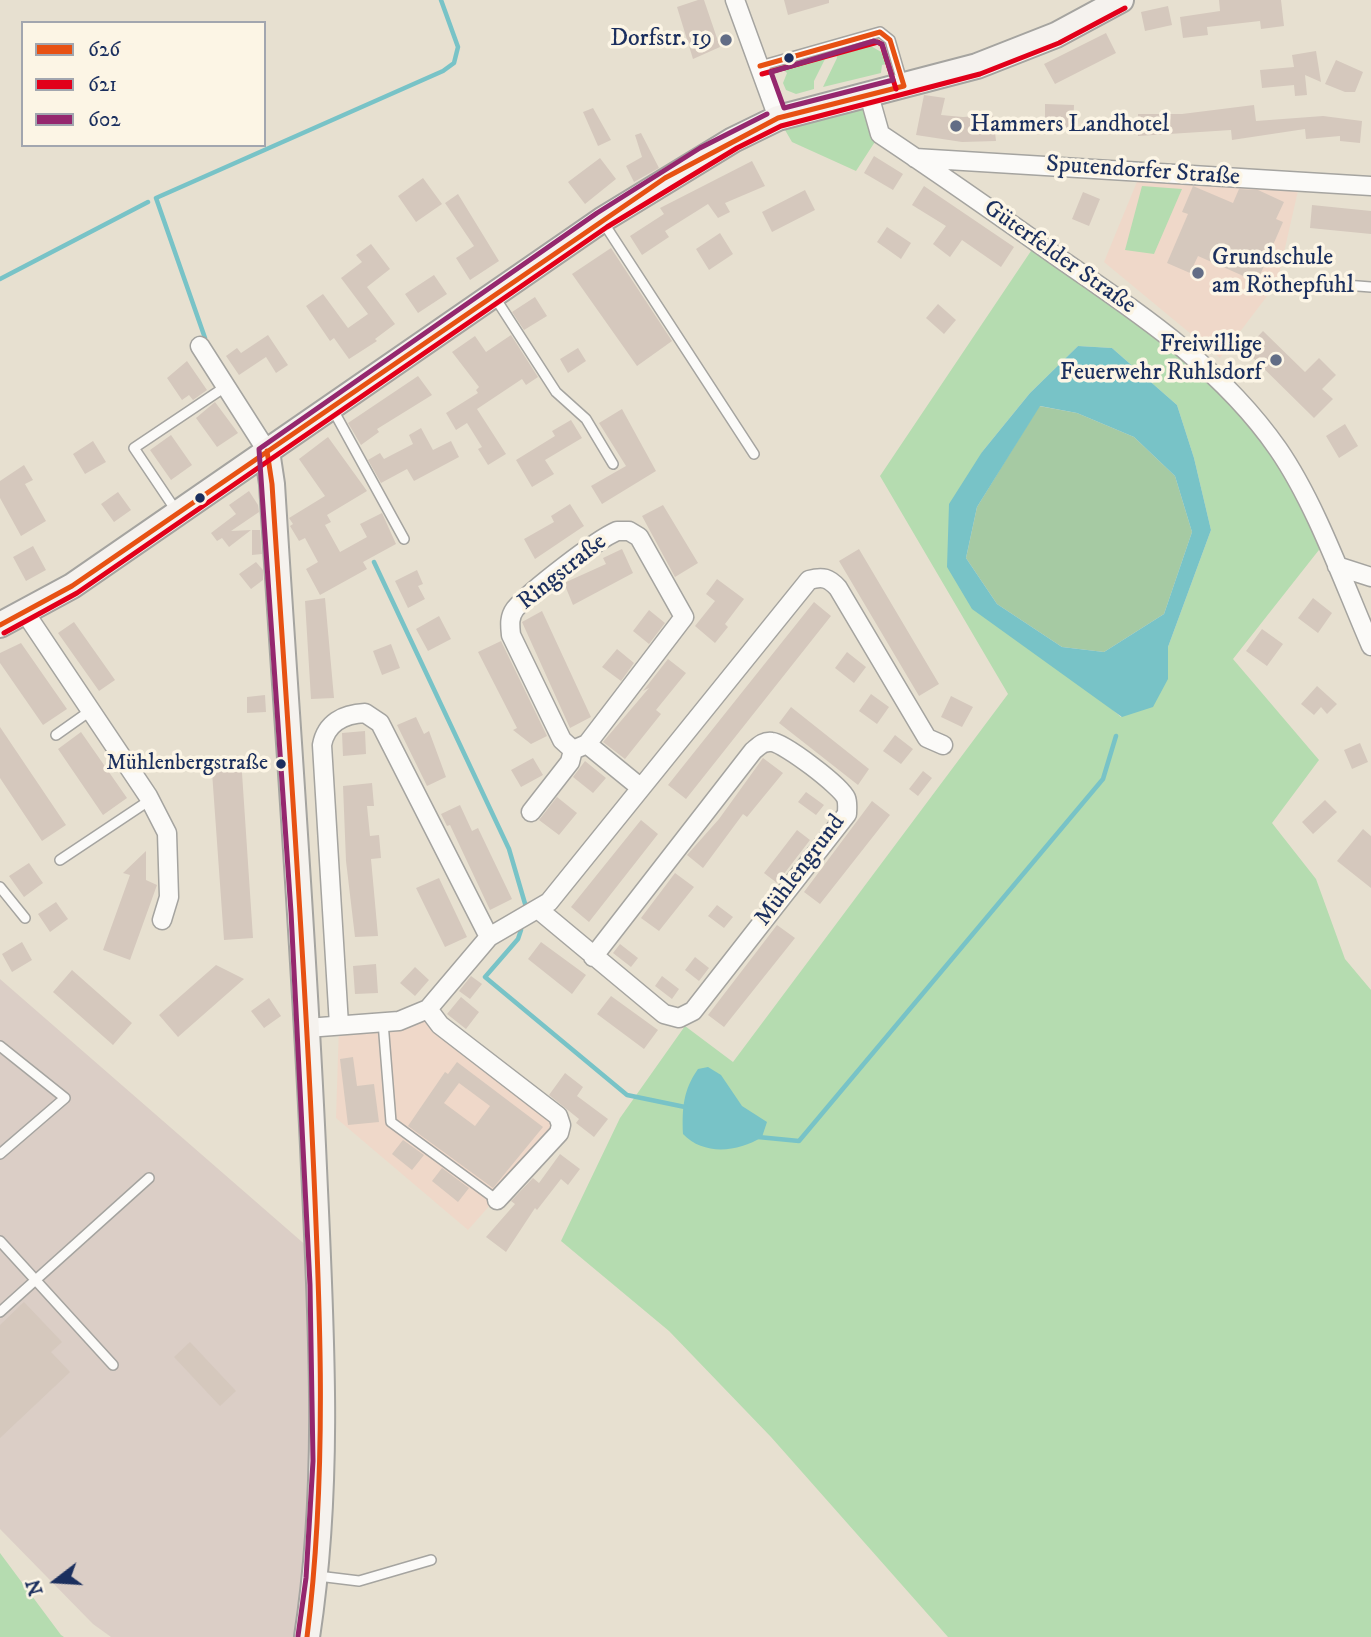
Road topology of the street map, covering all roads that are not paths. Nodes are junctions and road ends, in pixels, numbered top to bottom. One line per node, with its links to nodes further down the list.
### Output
1 (735, 0): 3 (street)
2 (1121, 0): 4 (main road)
3 (760, 66): 4 (lane); 6 (street)
4 (904, 86): 5 (main road)
5 (869, 95): 6 (main road); 7 (street, Güterfelder Straße)
6 (778, 118): 9 (main road)
7 (915, 158): 8 (street, Sputendorfer Straße); 21 (street, Güterfelder Straße)
8 (1371, 186)
9 (602, 220): 12 (main road); 17 (lane)
10 (1345, 285): 11 (lane)
11 (1371, 288)
12 (493, 295): 15 (main road); 18 (lane)
13 (200, 346): 14 (street)
14 (225, 387): 16 (street); 19 (lane)
15 (331, 406): 16 (main road); 20 (lane)
16 (267, 451): 19 (main road); 43 (main road)
17 (754, 454)
18 (613, 464)
19 (178, 513): 23 (main road)
20 (404, 539)
21 (1337, 566): 22 (street); 25 (street, Güterfelder Straße)
22 (1371, 577)
23 (26, 614): 24 (main road); 26 (street)
24 (0, 625)
25 (1371, 646)
26 (90, 711): 27 (lane); 31 (street)
27 (56, 735)
28 (943, 745): 30 (street)
29 (580, 747): 29 (street, Ringstraße); 30 (street, Ringstraße); 32 (street, Ringstraße)
30 (640, 788): 35 (street)
31 (150, 800): 33 (lane); 37 (street)
32 (531, 812)
33 (60, 860)
34 (0, 887): 36 (lane)
35 (539, 910): 38 (street); 39 (street, Mühlengrund)
36 (25, 918)
37 (162, 920)
38 (489, 937): 40 (street); 42 (street)
39 (593, 957): 39 (street, Mühlengrund)
40 (428, 1009): 41 (street); 47 (street)
41 (383, 1022): 42 (street); 47 (lane)
42 (339, 1026): 43 (street)
43 (307, 1028): 53 (main road)
44 (0, 1046): 45 (lane)
45 (0, 1154)
46 (149, 1178): 49 (lane)
47 (497, 1200)
48 (0, 1241): 49 (lane)
49 (37, 1279): 50 (lane); 51 (lane)
50 (0, 1312)
51 (113, 1365)
52 (431, 1560): 53 (lane)
53 (313, 1575): 54 (main road)
54 (307, 1637)

